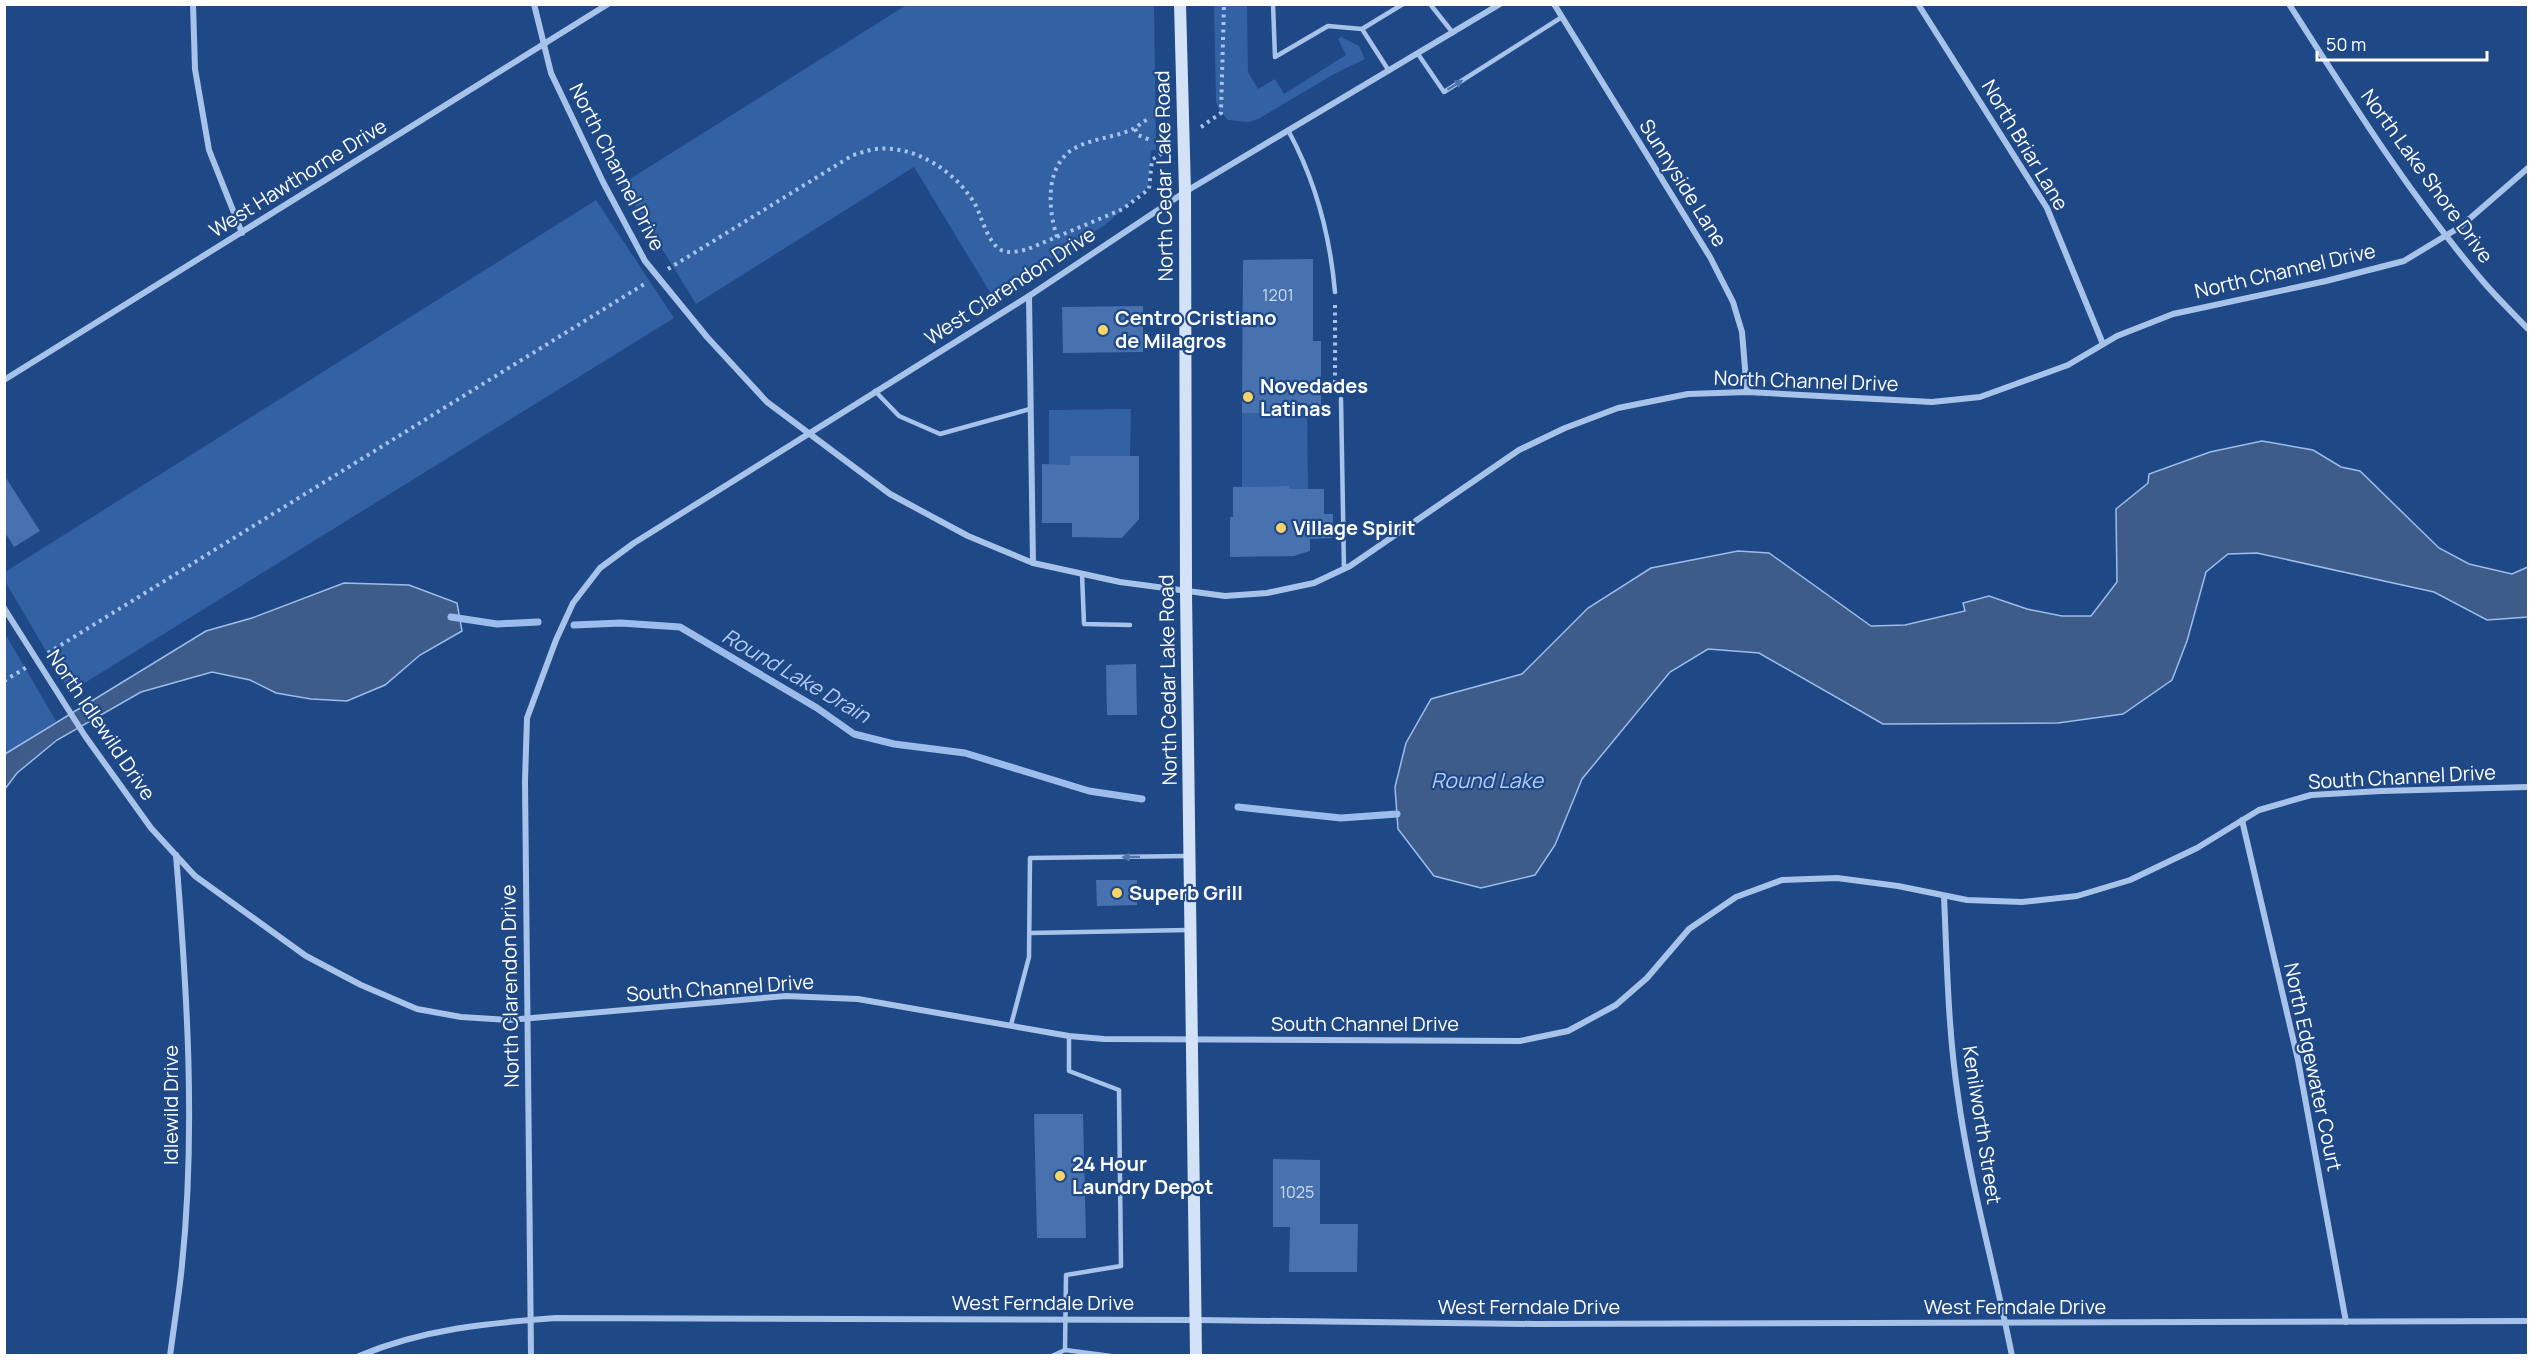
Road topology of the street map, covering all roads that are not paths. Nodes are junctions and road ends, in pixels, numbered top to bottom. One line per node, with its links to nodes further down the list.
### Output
1 (193, 4): 21 (street)
2 (534, 4): 15 (street, North Channel Drive)
3 (608, 4): 15 (street, West Hawthorne Drive)
4 (1180, 4): 20 (main road, North Cedar Lake Road)
5 (1273, 4): 13 (lane)
6 (1403, 4): 13 (lane)
7 (1430, 4): 14 (lane)
8 (1500, 4): 14 (street, West Clarendon Drive)
9 (1554, 4): 12 (street, Sunnyside Lane)
10 (1918, 4): 26 (street, North Briar Lane)
11 (2289, 4): 22 (street, North Lake Shore Drive)
12 (1562, 17): 16 (lane, one-way to 12); 29 (street, Sunnyside Lane)
13 (1362, 29): 17 (lane)
14 (1453, 33): 16 (street, West Clarendon Drive)
15 (544, 44): 21 (street, West Hawthorne Drive); 32 (street, North Channel Drive)
16 (1418, 54): 17 (street, West Clarendon Drive)
17 (1389, 71): 18 (street, West Clarendon Drive)
18 (1289, 132): 20 (street, West Clarendon Drive); 23 (lane)
19 (2529, 168): 22 (street, North Channel Drive)
20 (1185, 192): 24 (street, West Clarendon Drive); 36 (main road, North Cedar Lake Road)
21 (242, 233): 27 (street, West Hawthorne Drive)
22 (2446, 235): 25 (street, North Lake Shore Drive); 26 (street, North Channel Drive)
23 (1335, 292)
24 (1029, 296): 28 (street, West Clarendon Drive); 31 (street)
25 (2529, 329)
26 (2103, 344): 29 (street, North Channel Drive)
27 (4, 380)
28 (875, 391): 31 (lane); 32 (street, West Clarendon Drive)
29 (1747, 392): 34 (street, North Channel Drive)
30 (1341, 399): 34 (lane)
31 (1030, 409): 33 (street)
32 (807, 434): 33 (street, North Channel Drive); 38 (street, West Clarendon Drive)
33 (1033, 563): 35 (street, North Channel Drive)
34 (1344, 569): 36 (street, North Channel Drive)
35 (1082, 574): 36 (street, North Channel Drive); 39 (lane)
36 (1186, 592): 43 (main road, North Cedar Lake Road)
37 (4, 608): 42 (street, North Idlewild Drive)
38 (564, 623): 47 (street, North Clarendon Drive)
39 (1130, 626)
40 (2529, 788): 41 (street, South Channel Drive)
41 (2242, 820): 44 (street, South Channel Drive); 54 (street, North Edgewater Court)
42 (176, 855): 47 (street, South Channel Drive); 58 (street, Idlewild Drive)
43 (1189, 856): 45 (main road, North Cedar Lake Road); 46 (lane, one-way to 46)
44 (1944, 896): 50 (street, South Channel Drive); 56 (street, Kenilworth Street)
45 (1190, 930): 46 (lane); 50 (main road, North Cedar Lake Road)
46 (1029, 933): 48 (lane)
47 (527, 1019): 48 (street, South Channel Drive); 52 (street, North Clarendon Drive)
48 (1011, 1025): 49 (street, South Channel Drive)
49 (1069, 1036): 50 (street, South Channel Drive); 51 (lane)
50 (1192, 1041): 53 (main road, North Cedar Lake Road)
51 (1066, 1319): 52 (street, West Ferndale Drive); 53 (street, West Ferndale Drive); 57 (lane)
52 (530, 1320): 59 (street, West Ferndale Drive); 60 (street, North Clarendon Drive)
53 (1196, 1320): 56 (street, West Ferndale Drive); 63 (main road, North Cedar Lake Road)
54 (2346, 1322): 55 (street, West Ferndale Drive); 56 (street, West Ferndale Drive)
55 (2529, 1322)
56 (2005, 1323): 64 (street, Kenilworth Street)
57 (1065, 1350): 61 (lane); 62 (lane)
58 (170, 1356)
59 (359, 1356)
60 (531, 1356)
61 (1052, 1356)
62 (1111, 1356)
63 (1196, 1356)
64 (2012, 1356)

